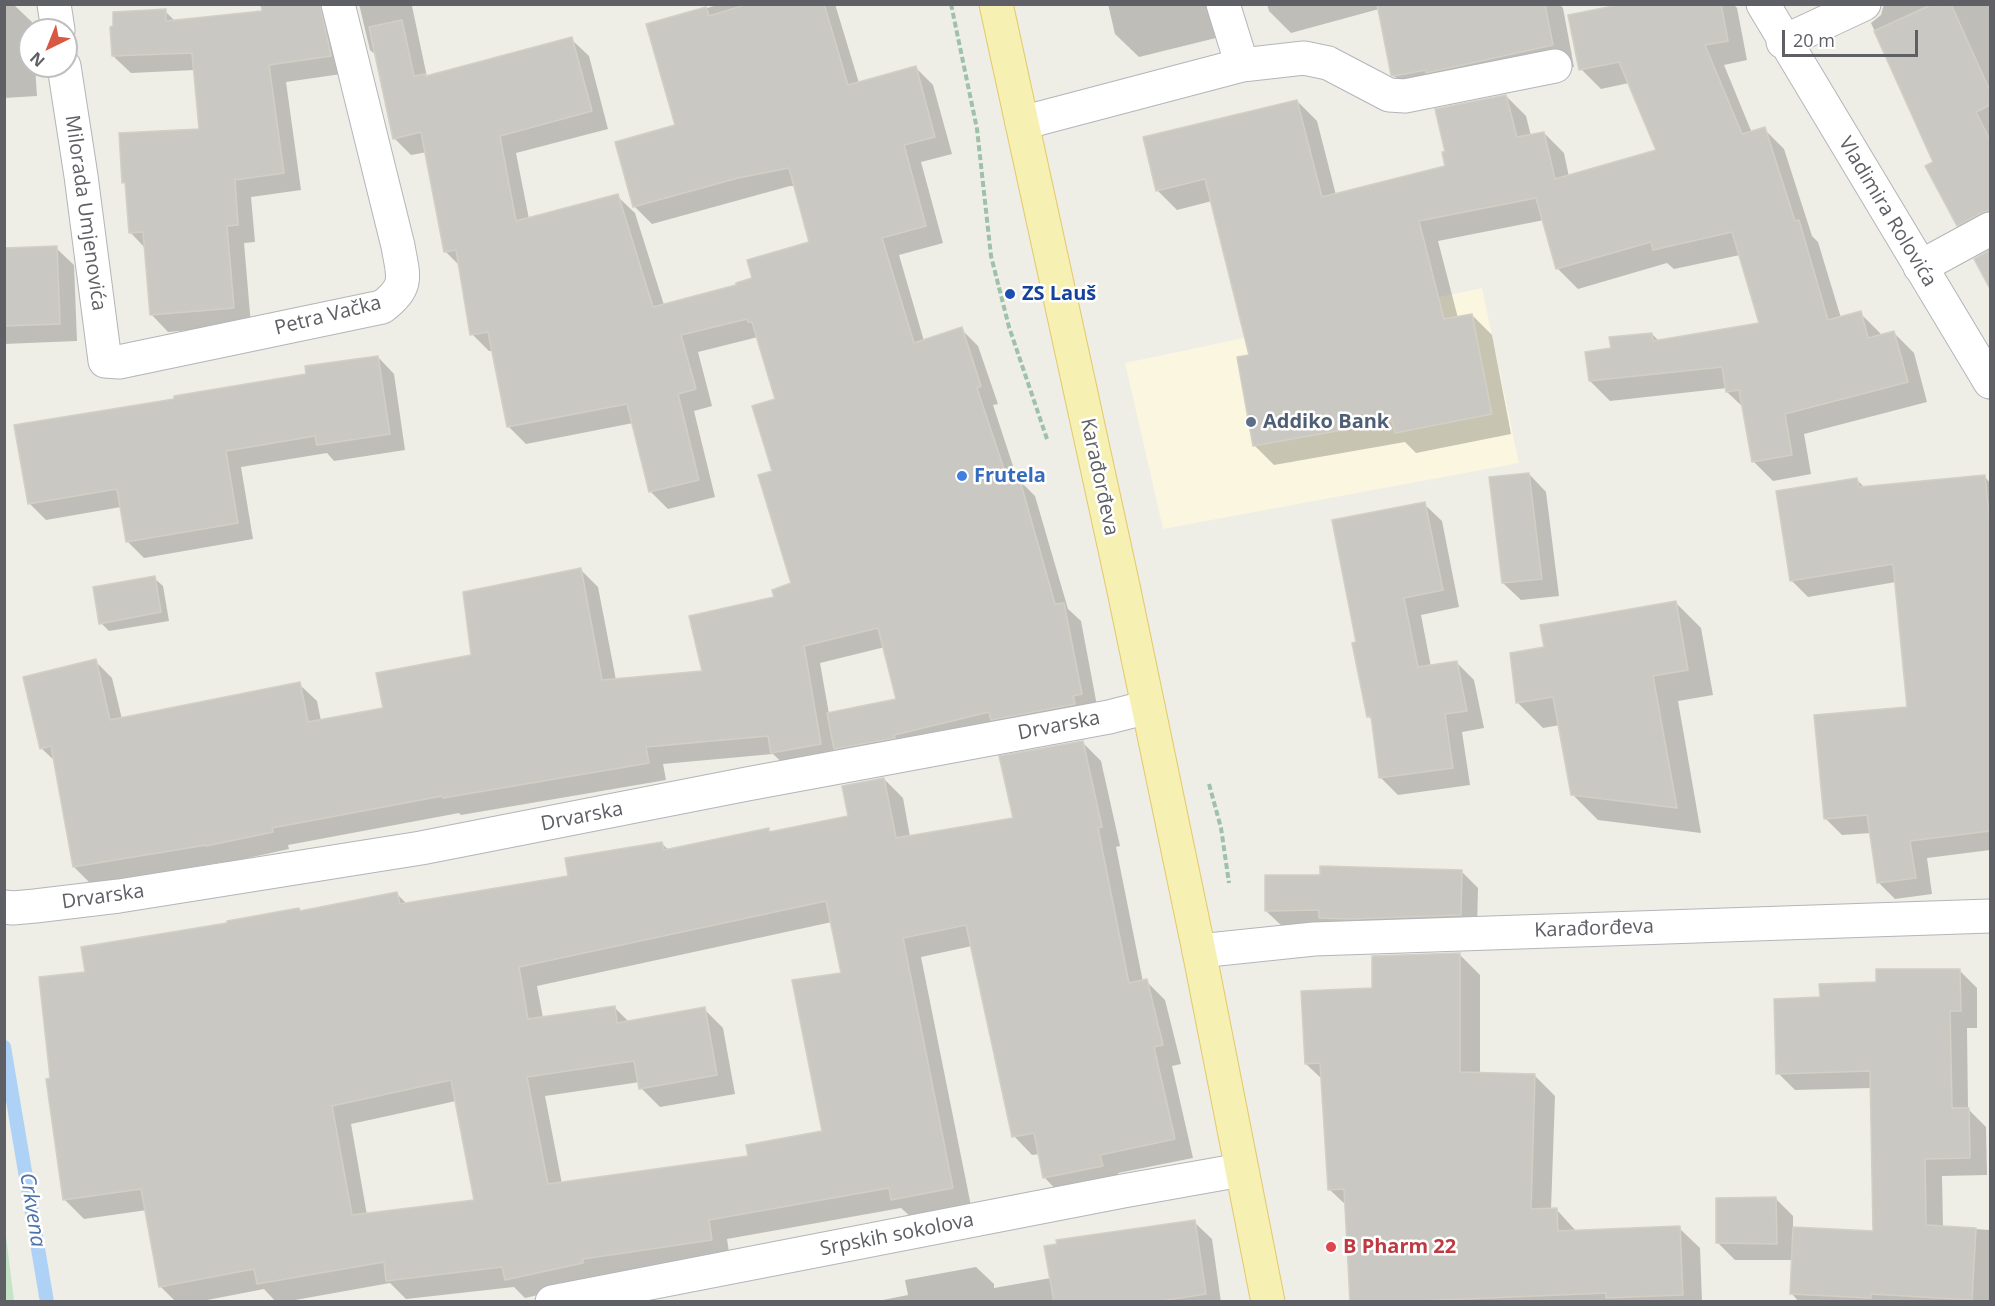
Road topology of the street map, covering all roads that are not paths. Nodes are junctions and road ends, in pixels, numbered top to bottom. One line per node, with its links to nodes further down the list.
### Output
1 (338, 4): 13 (street, Petra Vačka)
2 (996, 4): 10 (main road, Karađorđeva)
3 (1223, 4): 7 (street)
4 (1762, 4): 6 (street, Vladimira Rolovića)
5 (1864, 4): 6 (street)
6 (1784, 42): 12 (street, Vladimira Rolovića)
7 (1242, 65): 8 (street); 10 (street)
8 (1555, 66)
9 (66, 78): 13 (street, Milorada Umjenovića)
10 (1022, 123): 15 (main road, Karađorđeva)
11 (1990, 229): 12 (street)
12 (1920, 267): 14 (street, Vladimira Rolovića)
13 (105, 361)
14 (1990, 382)
15 (1148, 707): 16 (street, Drvarska); 18 (main road, Karađorđeva)
16 (8, 907)
17 (1990, 916): 18 (street, Karađorđeva)
18 (1199, 951): 19 (main road, Karađorđeva)
19 (1241, 1170): 20 (street, Srpskih sokolova); 21 (main road, Karađorđeva)
20 (552, 1302)
21 (1268, 1302)

